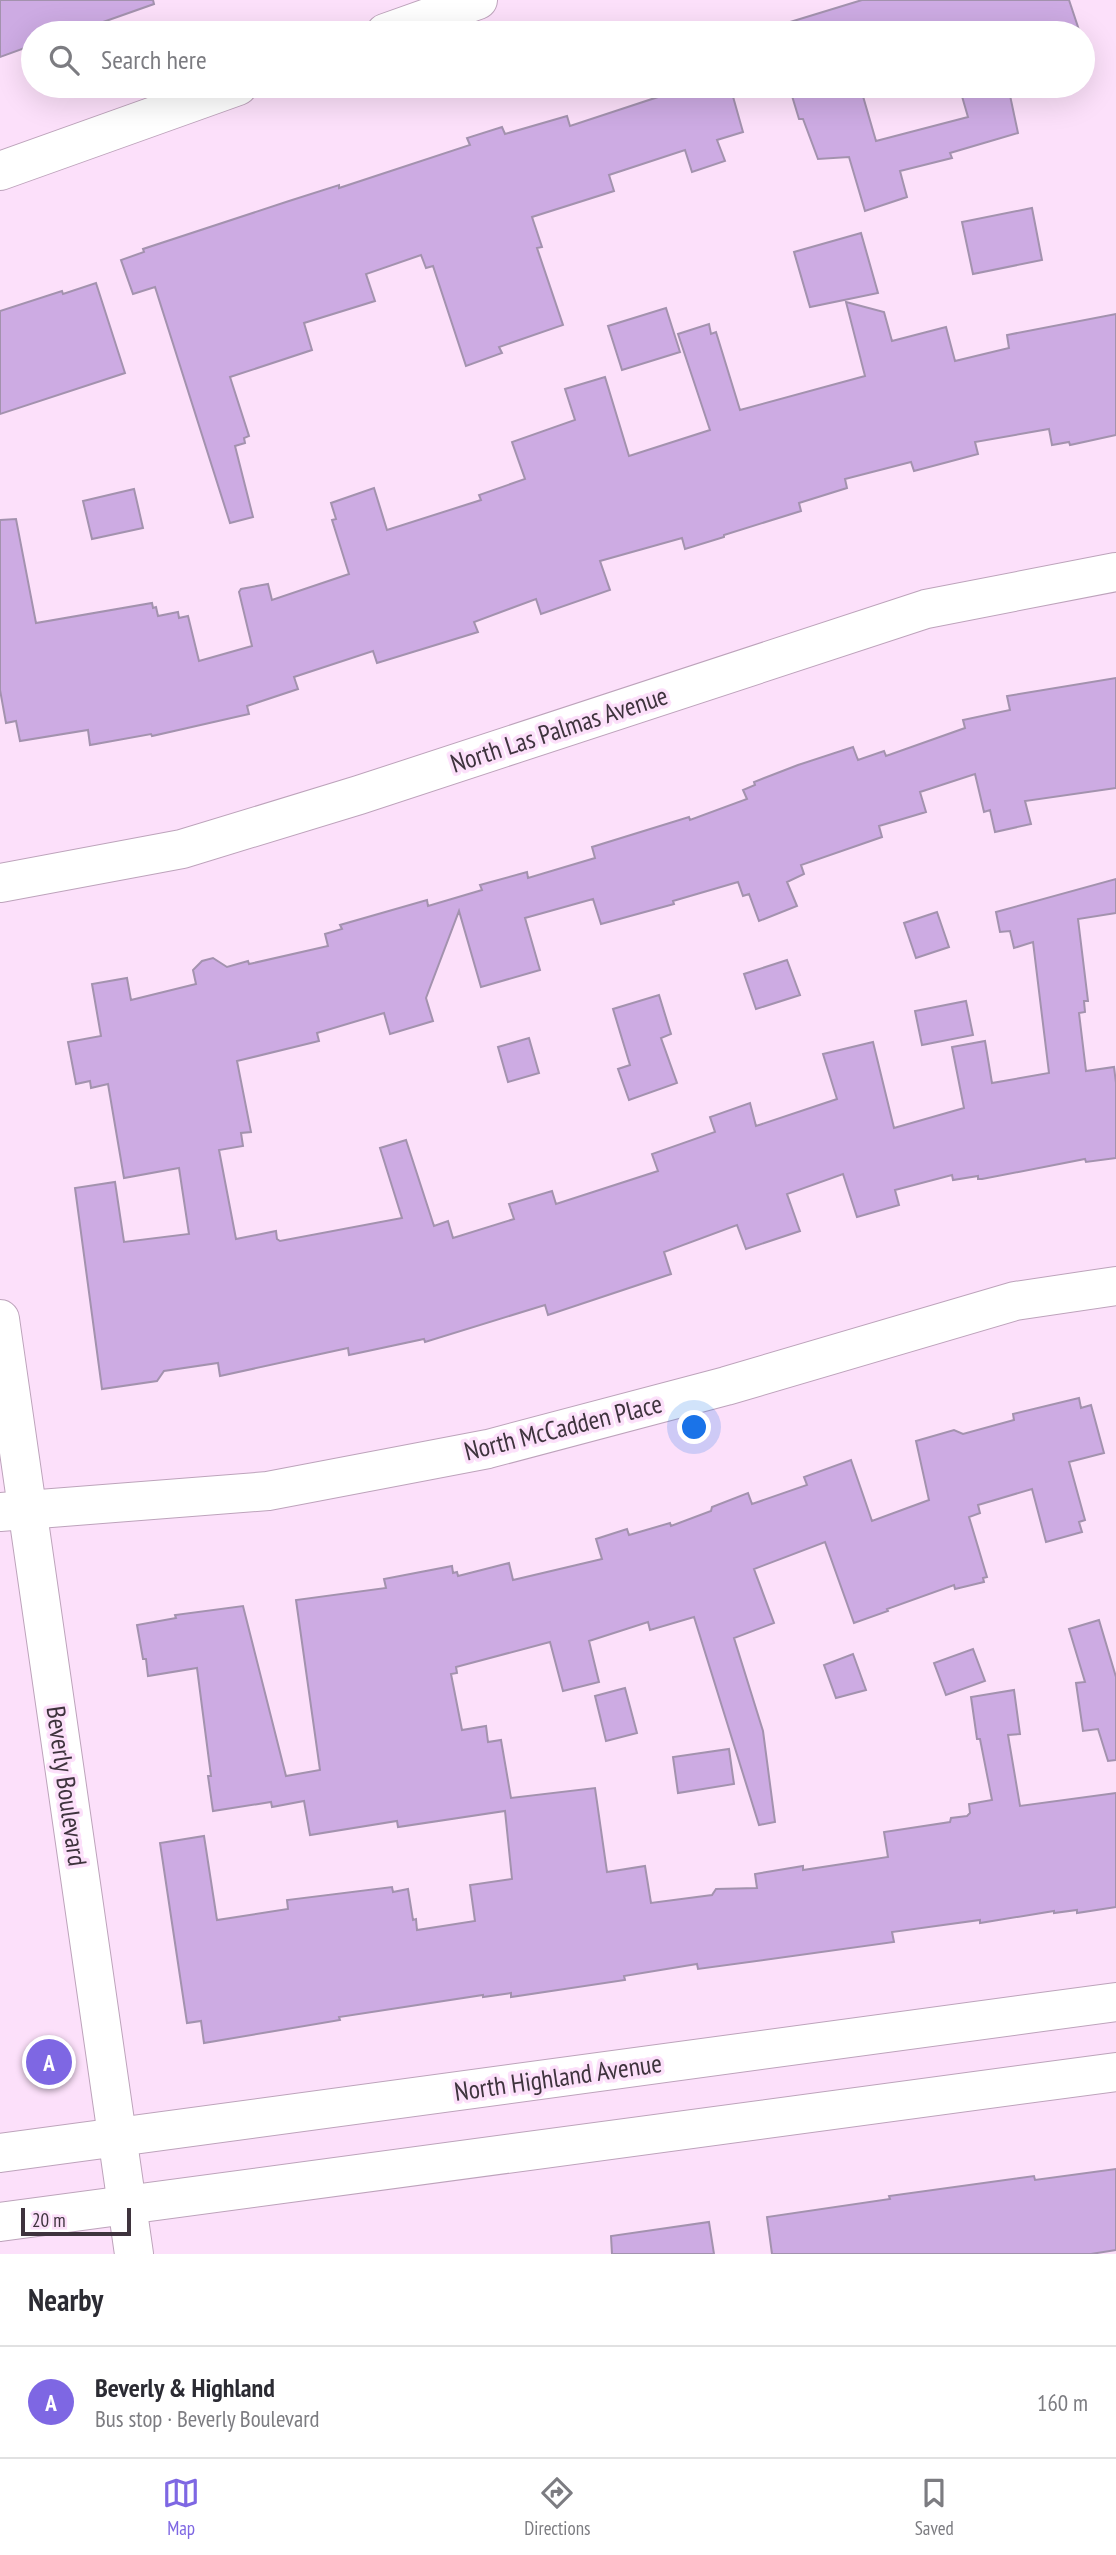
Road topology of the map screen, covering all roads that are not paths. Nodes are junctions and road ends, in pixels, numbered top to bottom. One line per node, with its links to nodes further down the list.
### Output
1 (478, 0): 2 (main road)
2 (419, 21)
3 (204, 98): 4 (main road)
4 (0, 171)
5 (1116, 572): 6 (main road, North Las Palmas Avenue)
6 (0, 883)
7 (1116, 1286): 9 (main road, North McCadden Place)
8 (0, 1319): 9 (main road, Beverly Boulevard)
9 (14, 1510): 12 (main road, Beverly Boulevard)
10 (1116, 2002): 12 (main road, North Highland Avenue)
11 (1116, 2072): 14 (main road)
12 (118, 2135): 13 (main road, North Highland Avenue); 14 (main road, Beverly Boulevard)
13 (0, 2152)
14 (128, 2204): 15 (main road); 16 (main road, Beverly Boulevard)
15 (0, 2222)
16 (134, 2254)

